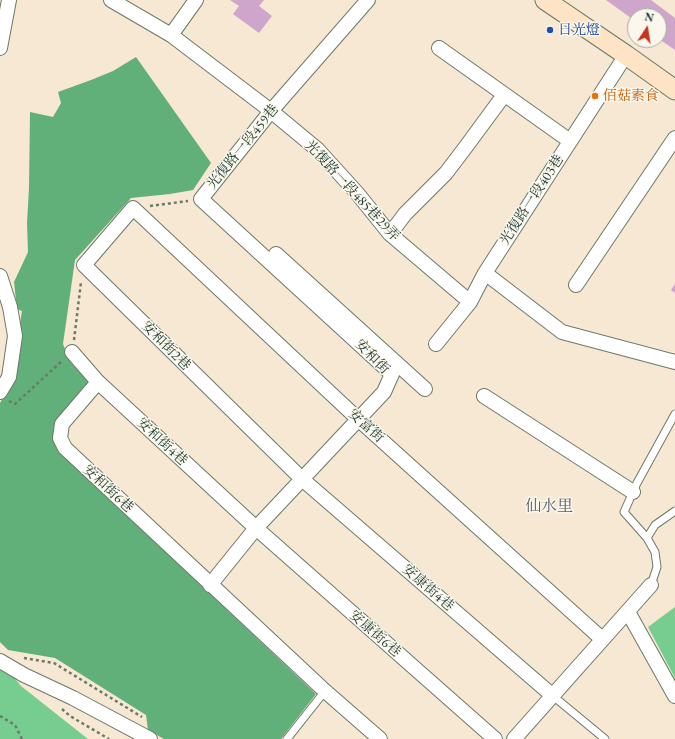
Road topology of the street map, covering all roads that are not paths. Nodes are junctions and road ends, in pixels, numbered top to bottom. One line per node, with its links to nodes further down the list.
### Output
1 (9, 0): 7 (street)
2 (111, 0): 6 (street, 光復路一段485巷29弄)
3 (196, 0): 6 (street)
4 (368, 0): 12 (street, 光復路一段459巷)
5 (545, 0): 9 (main road)
6 (171, 35): 12 (street, 光復路一段485巷29弄)
7 (0, 48)
8 (439, 48): 11 (street)
9 (626, 55): 10 (main road); 14 (street, 光復路一段403巷)
10 (675, 90)
11 (504, 95): 14 (street); 17 (street)
12 (271, 111): 15 (street, 光復路一段459巷); 17 (street, 光復路一段485巷29弄)
13 (675, 138): 20 (street)
14 (570, 141): 18 (street, 光復路一段403巷)
15 (201, 199): 26 (street, 光復路一段459巷); 30 (street, 安和街)
16 (133, 208): 30 (street, 安富街); 31 (street, 安和街2巷)
17 (390, 234): 21 (street, 光復路一段485巷29弄)
18 (485, 273): 21 (street, 光復路一段403巷); 24 (street)
19 (0, 276): 27 (street)
20 (576, 285)
21 (470, 302): 22 (street, 光復路一段403巷)
22 (436, 344)
23 (72, 352): 25 (street, 安和街4巷)
24 (675, 362)
25 (98, 382): 34 (street, 安和街4巷); 37 (street, 安和街6巷)
26 (425, 389)
27 (0, 392)
28 (484, 396): 32 (street)
29 (675, 414): 32 (lane)
30 (358, 419): 31 (street, 安和街); 39 (street, 安富街)
31 (302, 479): 34 (street, 安和街); 42 (street, 安康街4巷)
32 (633, 492): 35 (lane)
33 (675, 511): 35 (lane)
34 (256, 528): 37 (street, 安和街); 47 (street, 安康街6巷)
35 (647, 538): 36 (lane)
36 (651, 584): 38 (street)
37 (210, 585): 41 (street, 安和街6巷)
38 (628, 612): 39 (street); 43 (street)
39 (602, 639): 42 (street)
40 (0, 661): 44 (street)
41 (325, 692): 45 (lane); 46 (street, 安和街6巷)
42 (553, 696): 48 (street); 49 (lane)
43 (675, 696)
44 (150, 739)
45 (287, 739)
46 (380, 739)
47 (495, 739)
48 (514, 739)
49 (605, 739)

